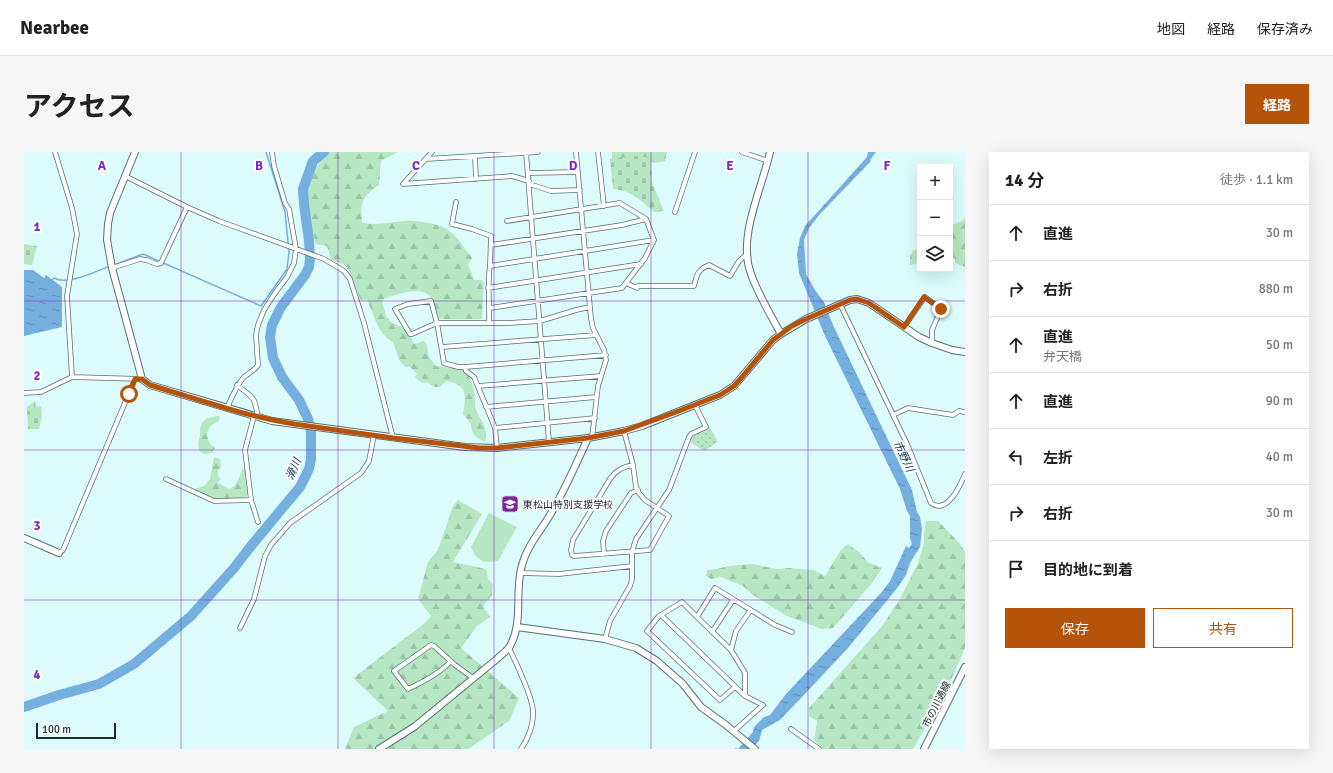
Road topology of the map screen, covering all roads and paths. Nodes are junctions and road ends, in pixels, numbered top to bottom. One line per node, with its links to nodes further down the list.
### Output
1 (55, 152): 63 (street)
2 (135, 152): 17 (street)
3 (272, 152): 33 (street)
4 (432, 152): 13 (street)
5 (526, 152): 6 (street); 12 (street); 16 (street)
6 (538, 152)
7 (576, 152): 15 (street)
8 (598, 152): 22 (street)
9 (695, 152): 25 (street)
10 (742, 152): 14 (street)
11 (770, 152): 14 (street)
12 (475, 156): 13 (street); 18 (street)
13 (426, 159): 18 (street)
14 (768, 161): 35 (street)
15 (578, 172): 16 (street); 20 (street)
16 (528, 173): 19 (street)
17 (125, 176): 23 (street); 39 (street)
18 (476, 179): 19 (street)
19 (529, 182): 20 (street); 26 (street)
20 (580, 190): 24 (street)
21 (456, 202): 32 (street)
22 (604, 206): 24 (street); 27 (street)
23 (187, 207): 33 (street); 39 (street)
24 (582, 209): 26 (street); 29 (street)
25 (676, 212)
26 (532, 217): 28 (street); 30 (street)
27 (646, 219): 29 (street); 31 (street)
28 (507, 221)
29 (584, 230): 30 (street); 34 (street)
30 (534, 238): 32 (street); 36 (street)
31 (654, 240): 34 (street); 37 (street)
32 (491, 245): 38 (street)
33 (297, 250): 67 (street); 83 (street)
34 (586, 251): 36 (street); 40 (street)
35 (747, 254): 42 (street); 53 (street)
36 (535, 259): 38 (street); 41 (street)
37 (640, 264): 40 (street); 42 (street)
38 (490, 266): 43 (street)
39 (112, 268): 65 (street)
40 (587, 272): 41 (street); 44 (street)
41 (537, 280): 43 (street); 45 (street)
42 (626, 283): 44 (street)
43 (488, 288): 48 (street)
44 (589, 292): 45 (street); 47 (street)
45 (538, 301): 48 (street); 49 (street)
46 (840, 304): 52 (street); 53 (street); 76 (street)
47 (590, 307): 49 (street); 54 (street)
48 (490, 308): 51 (street)
49 (540, 321): 51 (street); 55 (street)
50 (437, 322): 50 (street); 51 (street); 57 (street)
51 (490, 323)
52 (904, 327): 56 (street); 56 (street)
53 (781, 334): 72 (street)
54 (596, 335): 55 (street); 59 (street)
55 (542, 339): 57 (street); 60 (street)
56 (932, 343): 58 (street)
57 (442, 347): 61 (street)
58 (965, 352)
59 (606, 355): 60 (street); 62 (street)
60 (543, 360): 61 (street); 66 (street)
61 (465, 368): 68 (street)
62 (601, 376): 66 (street); 70 (street)
63 (72, 377): 64 (street); 69 (street)
64 (135, 379): 65 (street); 96 (street)
65 (142, 379): 74 (street)
66 (545, 381): 68 (street); 71 (street)
67 (238, 385): 74 (street); 77 (street)
68 (478, 386): 73 (street)
69 (24, 393)
70 (596, 398): 71 (street); 78 (street)
71 (546, 402): 73 (street); 79 (street)
72 (695, 405): 81 (street); 92 (street)
73 (486, 407): 80 (street)
74 (227, 408): 77 (street)
75 (965, 412): 76 (street)
76 (893, 415): 88 (street)
77 (256, 416): 82 (street); 91 (street)
78 (595, 418): 79 (street); 84 (street)
79 (548, 422): 80 (street); 85 (street)
80 (495, 428): 86 (street)
81 (624, 431): 84 (street); 87 (street)
82 (374, 435): 83 (street); 105 (street)
83 (393, 438): 86 (street)
84 (590, 438): 85 (street); 99 (street)
85 (549, 442): 86 (street)
86 (497, 448)
87 (633, 465): 90 (street); 97 (street)
88 (965, 474)
89 (166, 479): 91 (street)
90 (638, 490): 92 (street); 97 (street)
91 (251, 500): 93 (street)
92 (657, 508): 95 (street); 95 (street)
93 (258, 522)
94 (24, 538): 96 (street)
95 (632, 552): 97 (street); 98 (street)
96 (59, 553)
97 (604, 554)
98 (632, 566): 99 (street); 108 (street)
99 (520, 573): 104 (street)
100 (733, 600): 101 (street); 103 (street); 106 (street)
101 (750, 611): 107 (street); 110 (street)
102 (661, 615): 103 (street); 114 (street); 114 (street)
103 (697, 617): 106 (street)
104 (517, 627): 108 (street); 109 (street)
105 (240, 628)
106 (712, 632): 110 (street)
107 (792, 632)
108 (605, 638): 117 (street)
109 (509, 648): 113 (street); 119 (street)
110 (732, 650): 115 (street)
111 (450, 662): 111 (street); 113 (street)
112 (965, 667): 122 (street, 市の川通線)
113 (473, 678): 118 (street)
114 (735, 687): 115 (street)
115 (745, 696): 117 (street)
116 (791, 730): 121 (street)
117 (736, 733): 120 (street)
118 (379, 749)
119 (521, 749)
120 (755, 749)
121 (819, 749)
122 (924, 749)

